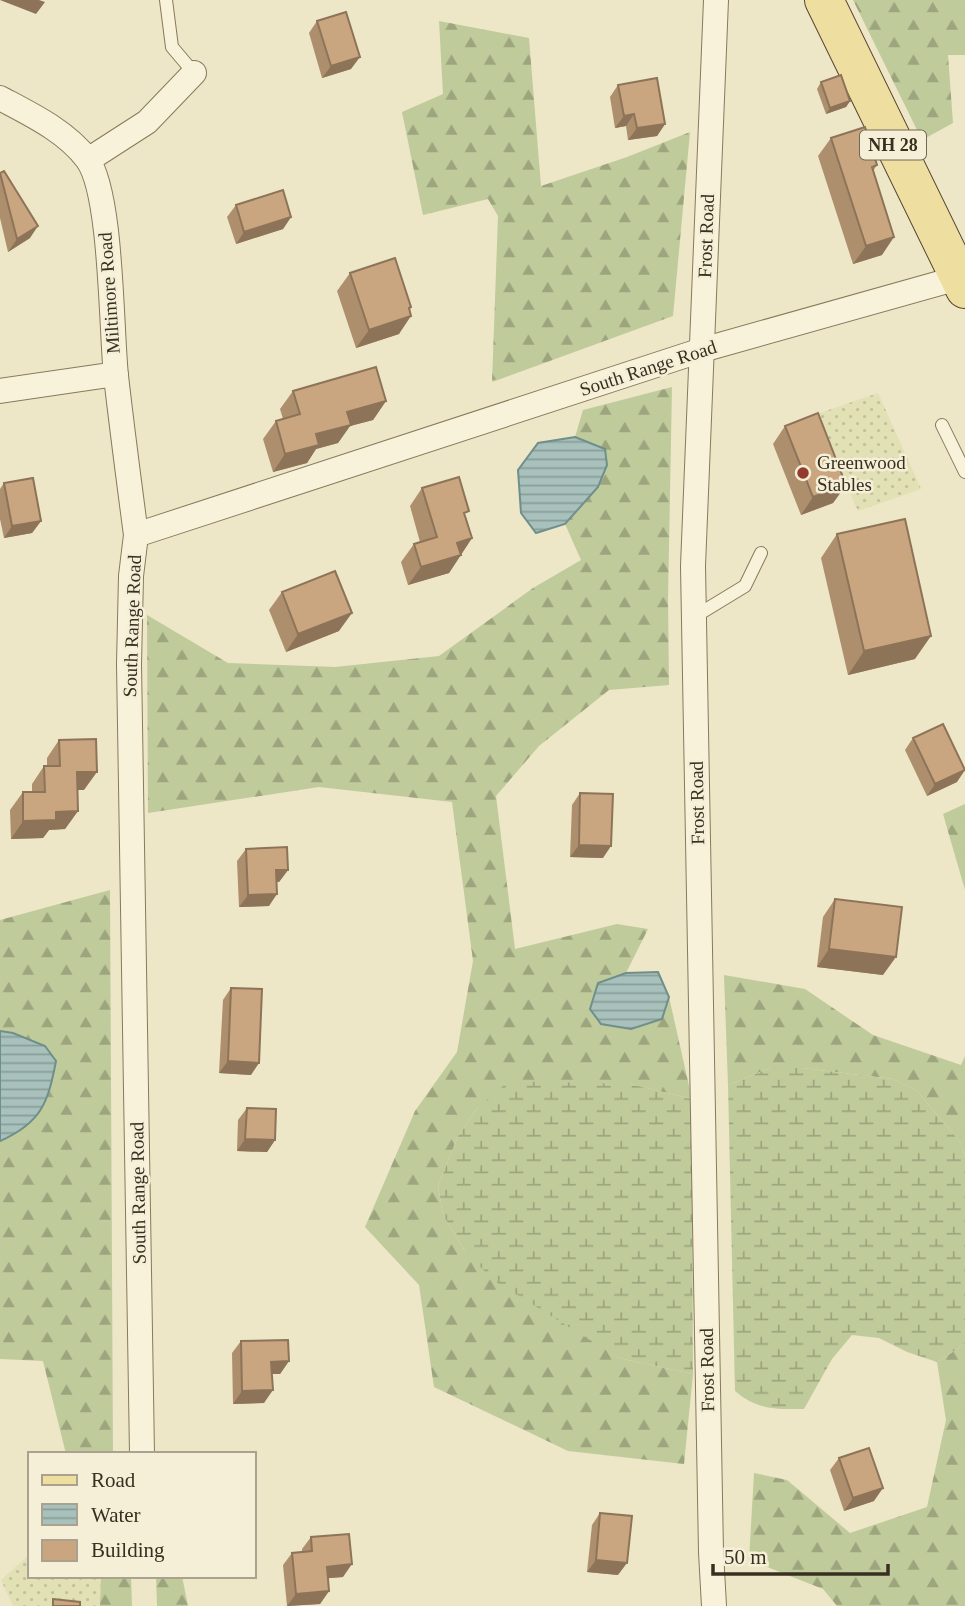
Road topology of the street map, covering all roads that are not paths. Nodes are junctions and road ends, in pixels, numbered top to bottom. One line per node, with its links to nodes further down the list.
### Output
1 (166, 0): 4 (lane)
2 (716, 0): 8 (street, Frost Road)
3 (824, 0): 7 (main road, NH 28)
4 (194, 73): 6 (street)
5 (0, 98): 6 (street, Miltimore Road)
6 (88, 160): 9 (street, Miltimore Road)
7 (963, 281): 8 (street, South Range Road)
8 (702, 350): 13 (street, South Range Road); 15 (street, Frost Road)
9 (116, 373): 10 (street); 13 (street, Miltimore Road)
10 (0, 391)
11 (942, 425): 12 (lane)
12 (965, 472)
13 (136, 535): 16 (street, South Range Road)
14 (761, 553): 15 (lane)
15 (694, 617): 17 (street, Frost Road)
16 (142, 1452)
17 (714, 1606)

